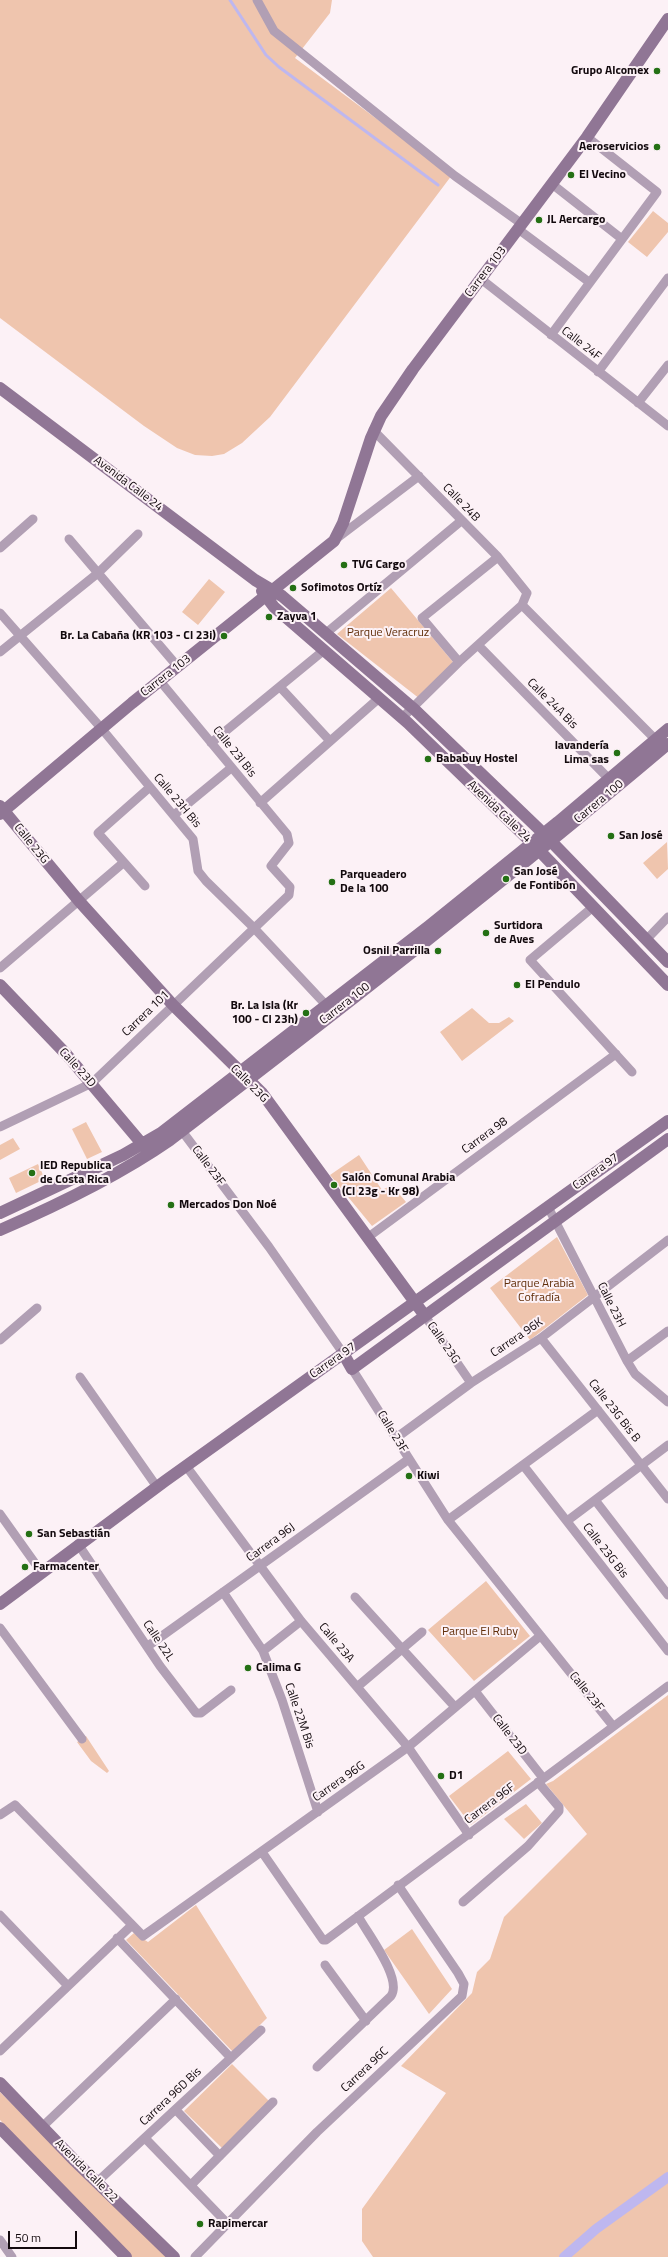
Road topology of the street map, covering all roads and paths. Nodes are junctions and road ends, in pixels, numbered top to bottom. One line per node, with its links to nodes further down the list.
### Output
1 (257, 0): 5 (street)
2 (668, 19): 3 (main road, Carrera 103)
3 (587, 138): 4 (main road, Carrera 103); 6 (street)
4 (552, 184): 5 (main road, Carrera 103); 6 (street)
5 (520, 226): 8 (main road, Carrera 103); 9 (street)
6 (622, 239): 9 (street)
7 (668, 278): 12 (street)
8 (480, 279): 10 (street, Calle 24F); 16 (main road, Carrera 103)
9 (589, 282): 10 (street)
10 (551, 335): 12 (street, Calle 24F)
11 (668, 365): 14 (street)
12 (598, 372): 14 (street, Calle 24F)
13 (0, 388): 26 (main road, Avenida Calle 24)
14 (638, 403): 15 (street, Calle 24F)
15 (668, 426)
16 (374, 430): 17 (street, Calle 24B); 22 (main road, Carrera 103)
17 (419, 476): 19 (street, Calle 24B); 22 (street, Carrera 103)
18 (33, 519): 23 (street)
19 (462, 521): 24 (street, Calle 24B); 29 (street)
20 (138, 534): 25 (street)
21 (69, 538): 25 (street)
22 (334, 541): 26 (main road, Carrera 103)
23 (2, 544)
24 (498, 557): 27 (street, Calle 24B); 34 (street)
25 (98, 573): 30 (street); 35 (street)
26 (269, 594): 29 (main road, Avenida Calle 24); 32 (main road, Avenida Calle 24); 35 (main road, Carrera 103)
27 (522, 605): 31 (street); 43 (street)
28 (0, 613): 30 (street, Calle 23H Bis)
29 (325, 634): 39 (main road, Avenida Calle 24)
30 (20, 635): 33 (street); 41 (street, Calle 23H Bis)
31 (478, 645): 34 (street); 48 (street, Calle 24A Bis)
32 (323, 651): 37 (street); 38 (main road, Avenida Calle 24)
33 (0, 652)
34 (459, 662): 39 (street)
35 (178, 667): 36 (main road, Carrera 103)
36 (160, 681): 41 (main road, Carrera 103); 45 (street, Calle 23I Bis)
37 (280, 687): 44 (street); 45 (street)
38 (378, 698): 40 (main road, Avenida Calle 24); 44 (street)
39 (414, 709): 40 (street); 53 (main road, Avenida Calle 24)
40 (402, 718): 54 (main road, Avenida Calle 24)
41 (102, 729): 49 (street, Calle 23H Bis); 51 (main road, Carrera 103)
42 (668, 729): 43 (main road, Carrera 100)
43 (656, 740): 48 (main road, Carrera 100)
44 (330, 741): 50 (street)
45 (211, 743): 47 (street, Calle 23I Bis)
46 (668, 744): 53 (main road, Carrera 100)
47 (231, 768): 50 (street, Calle 23I Bis); 52 (street)
48 (610, 779): 53 (main road, Carrera 100)
49 (150, 787): 52 (street, Calle 23H Bis); 55 (street)
50 (260, 803): 57 (street, Calle 23I Bis)
51 (1, 810): 58 (main road, Calle 23G)
52 (174, 816): 61 (street, Calle 23H Bis)
53 (547, 838): 54 (main road, Carrera 100); 62 (main road, Avenida Calle 24)
54 (536, 847): 59 (main road, Avenida Calle 24); 68 (main road, Carrera 100); 71 (main road, Carrera 100)
55 (123, 862): 56 (street); 58 (street)
56 (145, 886)
57 (290, 891): 61 (street, Carrera 101)
58 (79, 901): 64 (street); 67 (main road, Calle 23G)
59 (593, 907): 65 (main road, Avenida Calle 24); 69 (street)
60 (668, 916): 62 (street)
61 (254, 928): 67 (street, Carrera 101); 68 (street, Calle 23H Bis)
62 (646, 940): 63 (main road, Avenida Calle 24)
63 (668, 962)
64 (0, 968)
65 (668, 984)
66 (0, 986): 72 (main road, Calle 23D)
67 (173, 1004): 71 (main road, Calle 23G); 72 (street, Carrera 101)
68 (326, 1005): 71 (main road, Carrera 100)
69 (616, 1054): 70 (street); 82 (street, Carrera 98)
70 (632, 1072)
71 (243, 1076): 75 (main road, Carrera 100); 77 (main road, Carrera 100); 82 (main road, Calle 23G)
72 (92, 1083): 74 (street, Carrera 101); 77 (main road, Calle 23D)
73 (668, 1121): 78 (main road, Carrera 97)
74 (0, 1127)
75 (182, 1131): 77 (main road, Carrera 100); 91 (street, Calle 23F)
76 (668, 1139): 80 (main road, Carrera 97)
77 (147, 1149): 79 (main road, Carrera 100); 81 (main road, Carrera 100)
78 (548, 1208): 80 (street, Calle 23H); 85 (main road, Carrera 97)
79 (0, 1213)
80 (555, 1222): 84 (street, Calle 23H); 87 (main road, Carrera 97)
81 (0, 1230)
82 (367, 1238): 85 (main road, Calle 23G)
83 (668, 1240): 84 (street, Carrera 96K)
84 (593, 1296): 89 (street, Carrera 96K); 92 (street, Calle 23H)
85 (415, 1303): 87 (main road, Calle 23G); 91 (main road, Carrera 97)
86 (37, 1308): 90 (street)
87 (425, 1316): 93 (main road, Carrera 97); 95 (street, Calle 23G)
88 (668, 1331): 92 (street)
89 (541, 1338): 95 (street, Carrera 96K); 97 (street, Calle 23G Bis B)
90 (0, 1340)
91 (342, 1353): 93 (main road, Calle 23F); 103 (main road, Carrera 97)
92 (627, 1361): 96 (street, Calle 23H)
93 (352, 1369): 98 (street, Calle 23F)
94 (80, 1377): 104 (street)
95 (471, 1383): 98 (street, Carrera 96K)
96 (668, 1402)
97 (598, 1410): 101 (street); 102 (street, Calle 23G Bis B)
98 (396, 1438): 100 (street, Calle 23F)
99 (668, 1445): 102 (street)
100 (409, 1459): 108 (street, Calle 23F); 111 (street, Carrera 96J)
101 (523, 1465): 108 (street); 109 (street, Calle 23G Bis)
102 (641, 1465): 105 (street, Calle 23G Bis B); 106 (street)
103 (186, 1466): 104 (main road, Carrera 97); 111 (street, Calle 23A)
104 (157, 1487): 110 (main road, Carrera 97)
105 (668, 1499)
106 (595, 1500): 109 (street); 114 (street)
107 (0, 1514): 112 (street)
108 (448, 1520): 120 (street, Calle 23F)
109 (567, 1521): 124 (street, Calle 23G Bis)
110 (78, 1544): 112 (main road, Carrera 97); 121 (street, Calle 22L)
111 (260, 1566): 113 (street, Carrera 96J); 117 (street, Calle 23A)
112 (42, 1573): 116 (main road, Carrera 97)
113 (223, 1592): 121 (street, Carrera 96J); 123 (street, Calle 22M Bis)
114 (668, 1595)
115 (355, 1597): 122 (street)
116 (0, 1604)
117 (301, 1621): 123 (street); 126 (street, Calle 23A)
118 (0, 1628): 131 (street)
119 (422, 1632): 122 (street)
120 (540, 1636): 128 (street, Carrera 96G); 130 (street, Calle 23F)
121 (148, 1646): 127 (street, Calle 22L)
122 (402, 1650): 126 (street); 129 (street)
123 (263, 1651): 134 (street, Calle 22M Bis)
124 (668, 1651)
125 (668, 1686): 130 (street, Carrera 96F)
126 (357, 1687): 132 (street, Calle 23A)
127 (232, 1690)
128 (475, 1691): 129 (street, Carrera 96G); 133 (street, Calle 23D)
129 (455, 1707): 132 (street, Carrera 96G)
130 (613, 1726): 133 (street, Carrera 96F)
131 (82, 1739)
132 (408, 1747): 134 (street, Carrera 96G); 136 (street, Calle 23A)
133 (540, 1780): 136 (street, Carrera 96F); 139 (street, Calle 23D)
134 (318, 1812): 137 (street, Carrera 96G)
135 (0, 1815): 142 (street)
136 (469, 1835): 138 (street, Carrera 96F)
137 (262, 1852): 140 (street, Carrera 96F); 142 (street, Carrera 96G)
138 (398, 1885): 140 (street, Carrera 96F); 161 (street, Carrera 96C)
139 (463, 1902)
140 (358, 1916): 147 (street)
141 (2, 1921): 145 (street)
142 (132, 1925): 143 (street)
143 (117, 1938): 145 (street); 146 (street)
144 (326, 1965): 147 (street)
145 (68, 1986): 149 (street)
146 (176, 2000): 150 (street); 155 (street)
147 (366, 2021): 151 (street)
148 (261, 2030): 150 (street, Carrera 96D Bis)
149 (0, 2051)
150 (232, 2058): 154 (street, Carrera 96D Bis)
151 (317, 2068)
152 (0, 2083): 155 (main road, Avenida Calle 22)
153 (273, 2102): 158 (street)
154 (176, 2110): 157 (street, Carrera 96D Bis); 158 (street)
155 (42, 2127): 159 (main road, Avenida Calle 22)
156 (0, 2128): 164 (main road)
157 (145, 2138): 159 (street, Carrera 96D Bis); 160 (street)
158 (220, 2156): 160 (street)
159 (98, 2182): 165 (main road, Avenida Calle 22)
160 (190, 2185): 161 (street)
161 (228, 2224): 166 (street, Carrera 96C)
162 (0, 2240): 163 (street)
163 (12, 2257)
164 (126, 2257)
165 (174, 2257)
166 (195, 2257)

